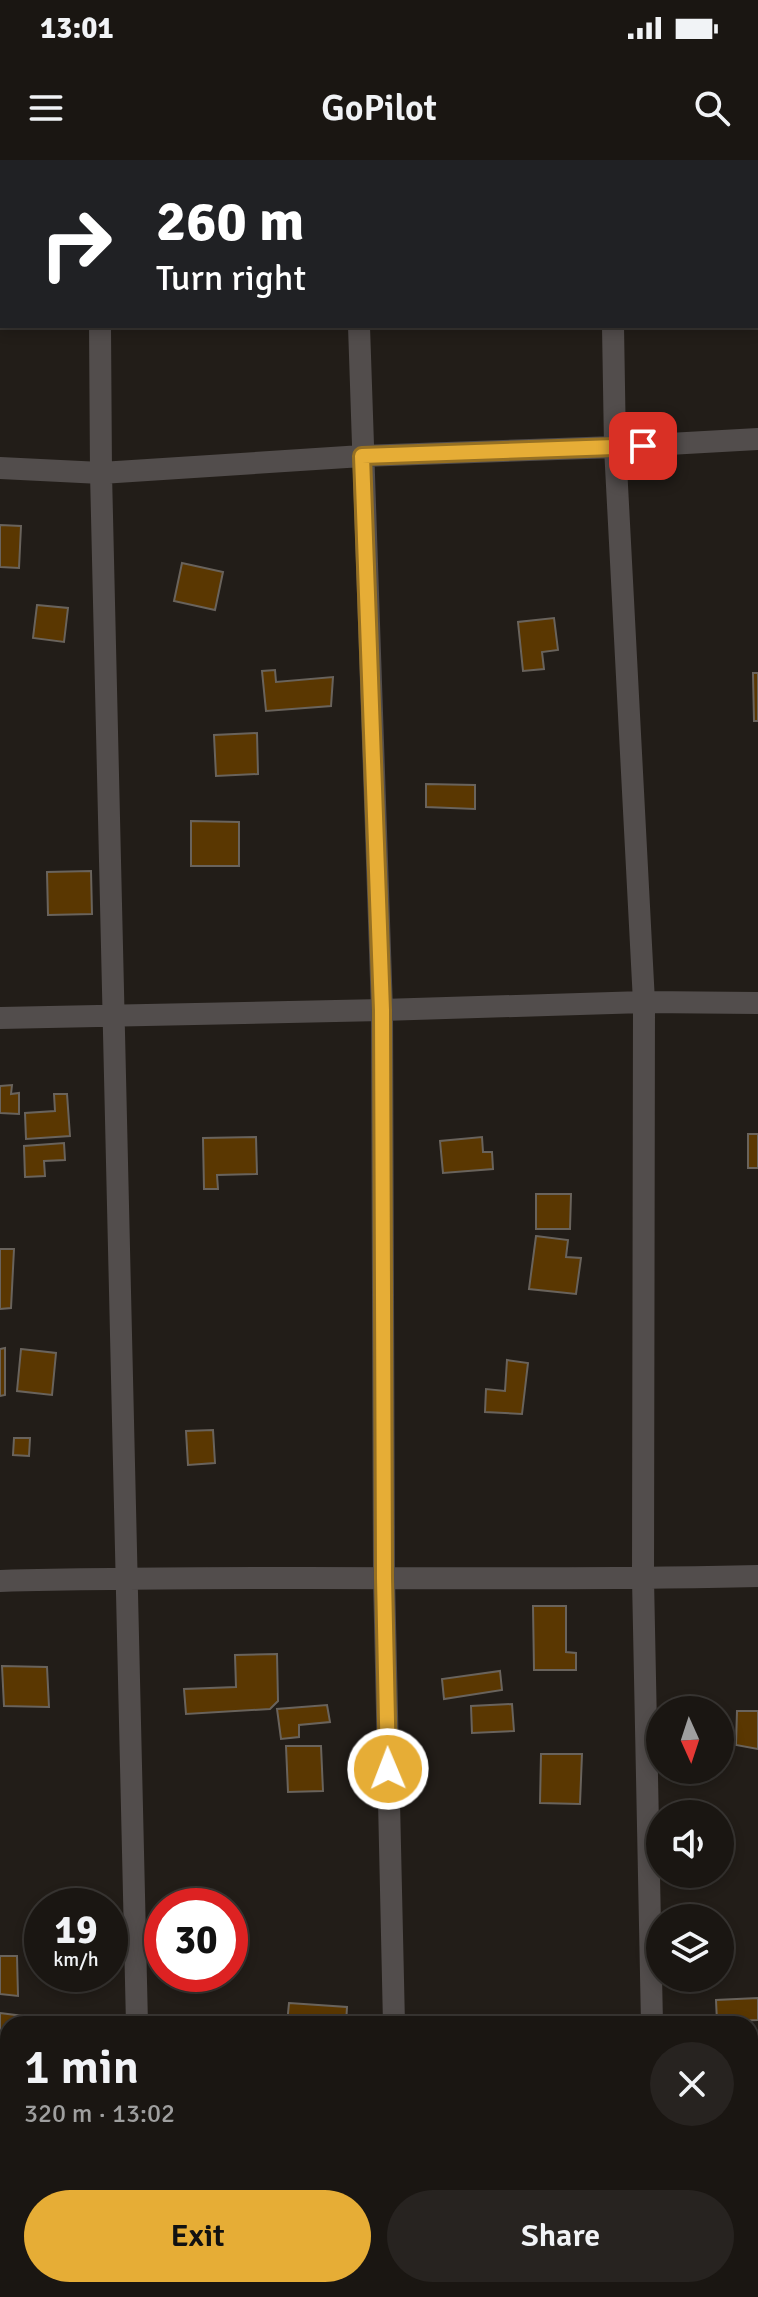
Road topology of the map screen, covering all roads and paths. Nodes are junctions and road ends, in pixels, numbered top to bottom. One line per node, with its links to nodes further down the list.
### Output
1 (100, 328): 8 (street)
2 (359, 328): 6 (street)
3 (613, 328): 5 (street)
4 (758, 439): 5 (street)
5 (615, 447): 6 (street); 9 (street)
6 (362, 456): 8 (street); 11 (street)
7 (0, 468): 8 (street)
8 (101, 473): 12 (street)
9 (644, 1002): 10 (street); 11 (street); 17 (street)
10 (758, 1003)
11 (382, 1010): 12 (street); 16 (street)
12 (116, 1015): 13 (street); 15 (street)
13 (0, 1018)
14 (758, 1576): 17 (street)
15 (126, 1578): 16 (street); 18 (street); 19 (street)
16 (384, 1578): 17 (street); 20 (street)
17 (643, 1579): 21 (street)
18 (0, 1581)
19 (137, 2016)
20 (394, 2016)
21 (652, 2016)

